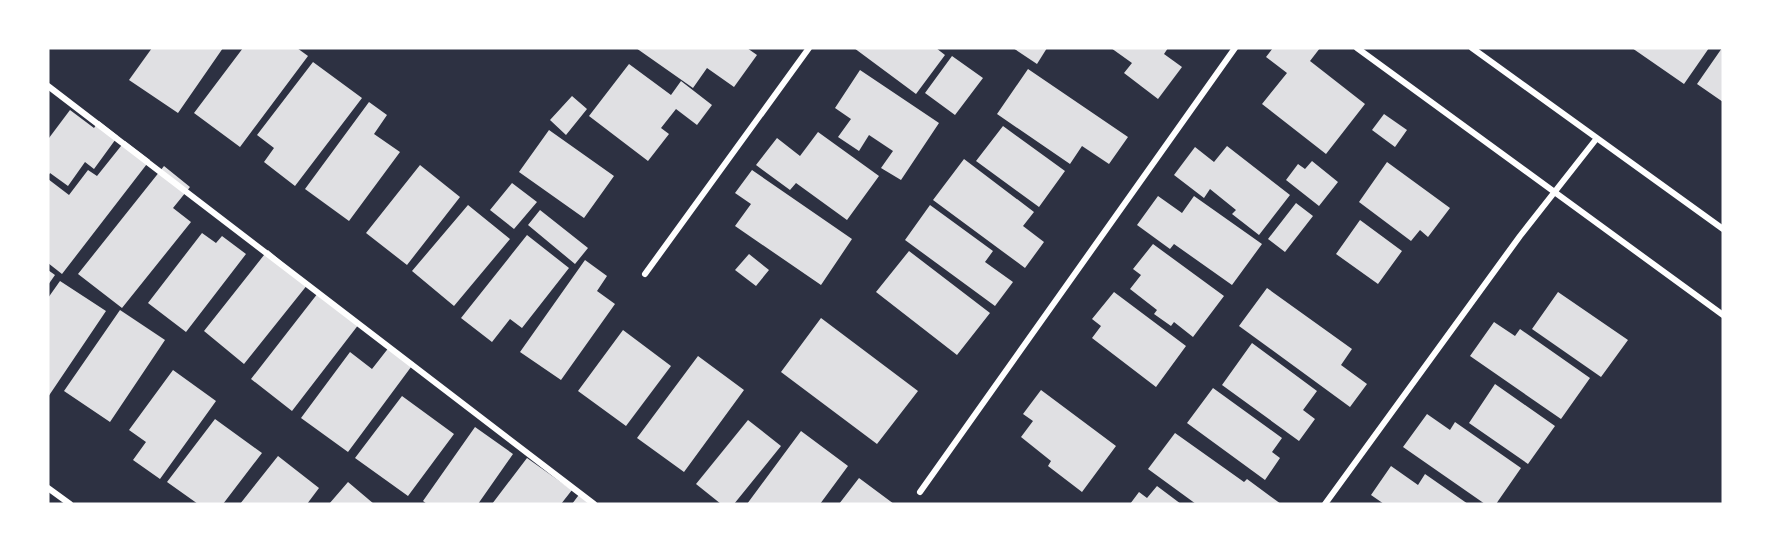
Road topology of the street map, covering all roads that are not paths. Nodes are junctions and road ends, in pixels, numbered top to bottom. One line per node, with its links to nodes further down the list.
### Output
1 (809, 48): 9 (street)
2 (1235, 48): 12 (street)
3 (1357, 48): 7 (street)
4 (1472, 48): 6 (street)
5 (48, 86): 14 (street)
6 (1597, 138): 7 (street); 8 (street)
7 (1555, 193): 10 (street); 15 (street)
8 (1723, 229)
9 (645, 274)
10 (1723, 315)
11 (48, 488): 13 (street)
12 (920, 492)
13 (70, 504)
14 (594, 504)
15 (1325, 504)

